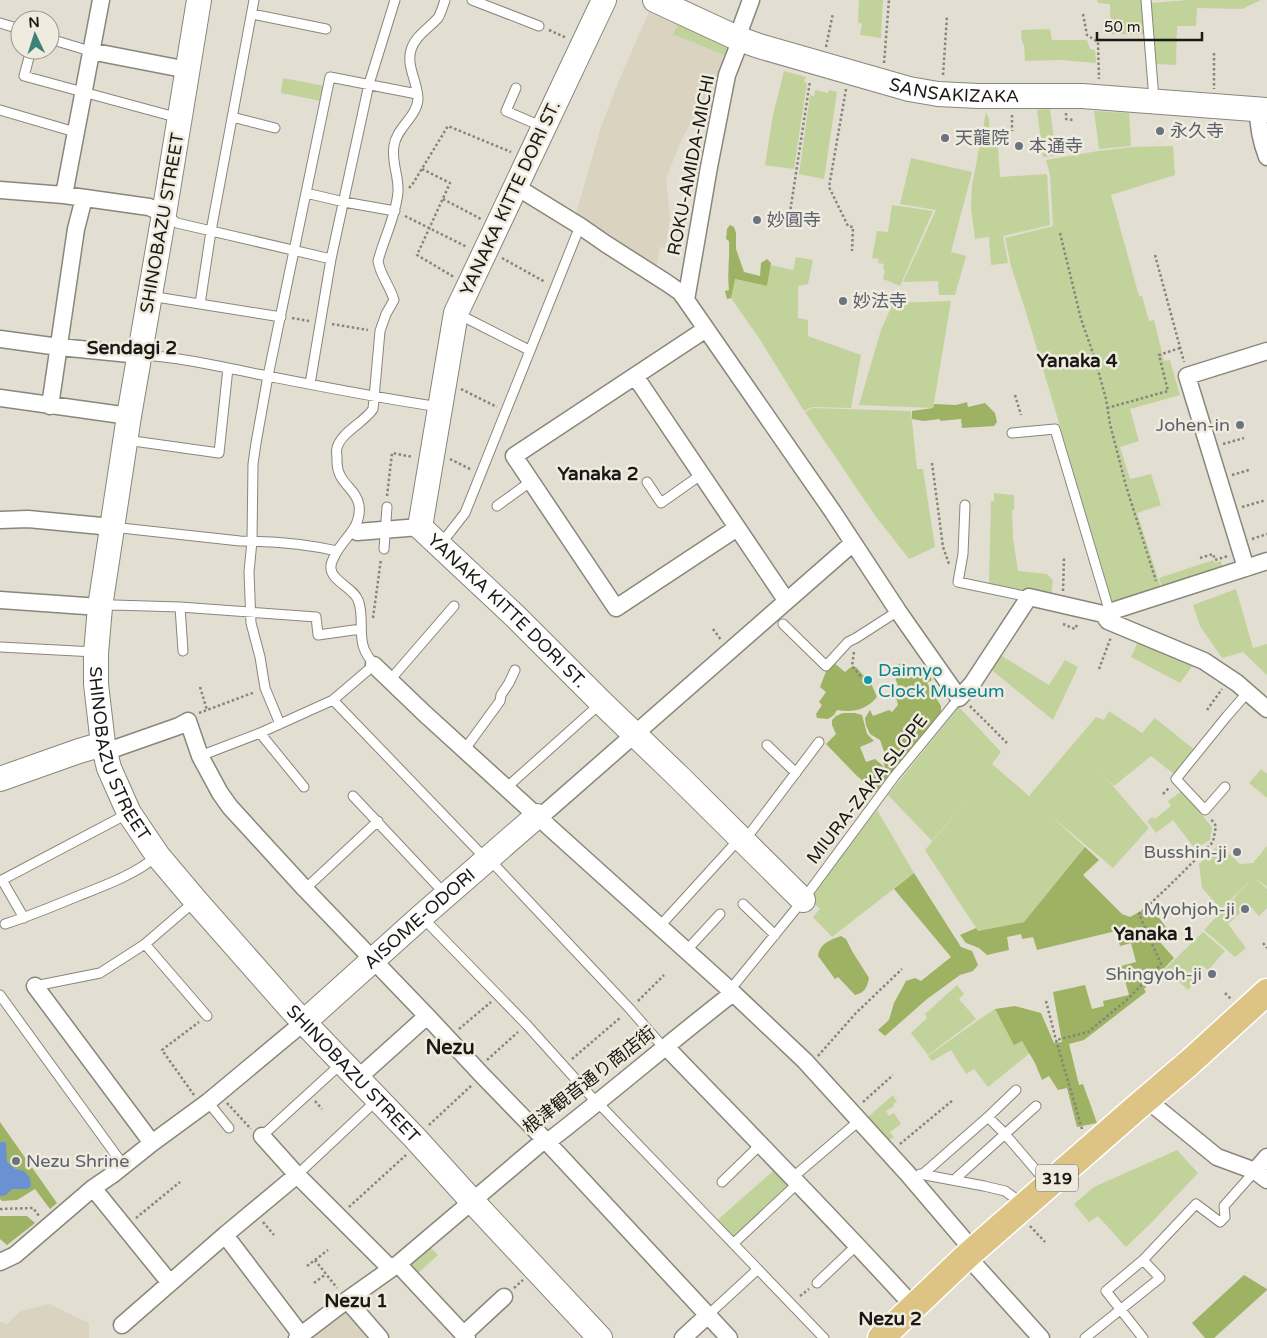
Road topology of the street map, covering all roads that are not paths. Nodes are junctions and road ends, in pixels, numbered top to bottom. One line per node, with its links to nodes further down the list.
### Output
1 (100, 0): 16 (street)
2 (199, 0): 18 (main road, SHINOBAZU STREET)
3 (254, 0): 11 (lane)
4 (395, 0): 19 (lane)
5 (445, 0): 22 (lane)
6 (472, 0): 12 (lane)
7 (604, 0): 28 (main road, YANAKA KITTE DORI ST.)
8 (655, 0): 14 (main road, SANSAKIZAKA)
9 (751, 0): 14 (street, ROKU-AMIDA-MICHI)
10 (1146, 0): 23 (lane)
11 (252, 14): 13 (lane); 26 (lane)
12 (539, 26)
13 (326, 28)
14 (739, 38): 23 (main road, SANSAKIZAKA); 45 (street, ROKU-AMIDA-MICHI)
15 (60, 42): 16 (lane)
16 (90, 51): 18 (street); 21 (street)
17 (28, 60): 21 (lane)
18 (188, 70): 27 (main road, SHINOBAZU STREET)
19 (370, 84): 22 (lane); 34 (lane); 37 (lane)
20 (516, 88): 28 (lane)
21 (83, 92): 27 (lane); 30 (street)
22 (417, 94): 38 (lane)
23 (1155, 102): 25 (main road, SANSAKIZAKA)
24 (0, 110): 30 (lane)
25 (1263, 110): 31 (street)
26 (232, 117): 29 (lane); 41 (lane)
27 (180, 118): 39 (main road, SHINOBAZU STREET)
28 (543, 127): 32 (main road, YANAKA KITTE DORI ST.)
29 (275, 128)
30 (75, 132): 35 (street)
31 (1267, 157)
32 (515, 186): 40 (street); 47 (main road, YANAKA KITTE DORI ST.)
33 (0, 190): 35 (street)
34 (306, 193): 37 (lane); 42 (lane)
35 (64, 195): 36 (street)
36 (84, 198): 39 (street); 51 (street)
37 (344, 202): 38 (lane); 43 (lane)
38 (395, 211): 59 (lane)
39 (164, 214): 41 (lane); 44 (main road, SHINOBAZU STREET)
40 (580, 226): 45 (street); 52 (lane)
41 (210, 230): 42 (lane); 46 (lane)
42 (294, 250): 43 (lane); 48 (lane)
43 (332, 259): 58 (lane)
44 (150, 296): 46 (lane); 54 (main road, SHINOBAZU STREET)
45 (686, 300): 49 (street)
46 (200, 304): 48 (lane)
47 (456, 313): 52 (lane); 62 (main road, YANAKA KITTE DORI ST.)
48 (281, 317): 56 (lane)
49 (706, 329): 57 (street); 79 (street)
50 (0, 339): 51 (street)
51 (59, 347): 54 (street); 61 (street)
52 (529, 350): 80 (lane)
53 (1267, 351): 83 (street)
54 (140, 355): 55 (lane); 63 (main road, SHINOBAZU STREET)
55 (228, 368): 56 (lane); 65 (lane)
56 (268, 376): 58 (lane); 78 (lane)
57 (634, 376): 66 (street); 67 (street)
58 (310, 384): 59 (lane)
59 (375, 397): 62 (lane); 77 (lane)
60 (0, 398): 61 (street)
61 (50, 406): 63 (street)
62 (440, 407): 74 (main road, YANAKA KITTE DORI ST.)
63 (129, 416): 65 (main road, SHINOBAZU STREET)
64 (1012, 434): 93 (lane)
65 (126, 440): 73 (main road, SHINOBAZU STREET)
66 (702, 474): 68 (lane); 75 (street)
67 (530, 482): 70 (lane); 75 (street)
68 (648, 482)
69 (965, 505): 85 (lane)
70 (497, 506)
71 (387, 507): 76 (lane)
72 (0, 520): 73 (street)
73 (112, 527): 78 (lane); 89 (main road, SHINOBAZU STREET)
74 (420, 527): 76 (street); 80 (main road, YANAKA KITTE DORI ST.)
75 (737, 528): 87 (street)
76 (386, 529): 77 (street); 81 (lane)
77 (354, 532): 82 (lane)
78 (252, 541): 82 (lane); 92 (lane)
79 (853, 543): 87 (street); 91 (street)
80 (440, 545): 105 (main road, YANAKA KITTE DORI ST.)
81 (384, 549)
82 (337, 551): 95 (lane)
83 (1244, 560): 84 (street); 93 (street)
84 (1267, 561)
85 (1029, 597): 93 (street); 103 (street)
86 (0, 600): 89 (street)
87 (786, 600): 109 (street)
88 (454, 606): 101 (lane)
89 (100, 607): 90 (lane); 98 (main road, SHINOBAZU STREET)
90 (180, 607): 92 (lane); 97 (lane)
91 (898, 610): 94 (lane); 103 (street)
92 (251, 613): 95 (lane); 107 (lane)
93 (1109, 617): 102 (street)
94 (783, 624)
95 (361, 629): 99 (lane)
96 (0, 648): 98 (lane)
97 (183, 651)
98 (96, 652): 112 (main road, SHINOBAZU STREET)
99 (374, 665): 101 (street); 104 (lane)
100 (515, 670): 113 (lane)
101 (390, 680): 113 (street)
102 (1248, 692): 106 (street); 118 (lane)
103 (959, 697): 129 (lane, MIURA-ZAKA SLOPE)
104 (334, 700): 107 (lane); 126 (lane)
105 (601, 702): 109 (main road, YANAKA KITTE DORI ST.); 119 (lane)
106 (1267, 709)
107 (280, 724): 108 (lane)
108 (260, 733): 114 (lane); 117 (lane)
109 (634, 734): 122 (street); 124 (main road, YANAKA KITTE DORI ST.)
110 (819, 742): 115 (lane)
111 (767, 745): 115 (lane)
112 (104, 748): 114 (street); 116 (main road); 121 (main road, SHINOBAZU STREET)
113 (465, 750): 119 (street)
114 (200, 756): 127 (street)
115 (796, 773): 124 (lane)
116 (0, 779)
117 (304, 787)
118 (1225, 787)
119 (506, 788): 122 (street)
120 (353, 796): 123 (lane)
121 (129, 812): 125 (main road, SHINOBAZU STREET); 134 (lane)
122 (538, 817): 126 (main road, AISOME-ODORI); 136 (street)
123 (378, 821): 127 (lane); 128 (lane)
124 (742, 840): 129 (main road, YANAKA KITTE DORI ST.); 136 (lane)
125 (158, 856): 130 (main road, SHINOBAZU STREET); 134 (lane)
126 (488, 859): 128 (main road, AISOME-ODORI); 148 (lane)
127 (305, 889): 140 (street)
128 (446, 895): 133 (main road, AISOME-ODORI)
129 (803, 900): 137 (lane, MIURA-ZAKA SLOPE)
130 (196, 901): 138 (lane); 147 (main road, SHINOBAZU STREET)
131 (743, 904): 137 (lane)
132 (720, 914): 139 (lane)
133 (422, 916): 140 (main road, AISOME-ODORI); 154 (lane)
134 (24, 918): 135 (lane)
135 (5, 924)
136 (659, 926): 139 (street)
137 (775, 935): 142 (lane, MIURA-ZAKA SLOPE)
138 (145, 944): 141 (lane); 145 (lane)
139 (686, 951): 142 (street)
140 (373, 960): 146 (street); 147 (main road, AISOME-ODORI)
141 (35, 986): 162 (street)
142 (731, 991): 148 (street, 根津観音通り商店街); 156 (street)
143 (1267, 992): 151 (main road, 319)
144 (0, 995): 165 (lane)
145 (207, 1016)
146 (427, 1016): 149 (street); 161 (street)
147 (304, 1022): 149 (main road, SHINOBAZU STREET); 153 (street)
148 (664, 1048): 154 (street, 根津観音通り商店街); 163 (street)
149 (350, 1070): 152 (main road, SHINOBAZU STREET); 160 (lane)
150 (1016, 1090): 157 (lane)
151 (1146, 1099): 168 (street); 172 (main road, 319)
152 (378, 1100): 167 (lane); 174 (main road, SHINOBAZU STREET)
153 (210, 1101): 158 (lane); 162 (street)
154 (597, 1104): 161 (street, 根津観音通り商店街); 177 (lane)
155 (1036, 1106): 159 (lane)
156 (856, 1116): 166 (street); 170 (lane)
157 (988, 1117): 159 (lane); 166 (lane)
158 (229, 1128)
159 (1005, 1134): 169 (lane); 172 (lane)
160 (262, 1136): 167 (street)
161 (546, 1142): 174 (street, 根津観音通り商店街); 190 (street)
162 (152, 1143): 165 (street)
163 (760, 1145): 170 (street); 171 (lane)
164 (1267, 1157): 168 (street)
165 (124, 1166): 173 (street)
166 (915, 1173): 169 (lane); 179 (street)
167 (297, 1175): 176 (street); 182 (street)
168 (1261, 1175): 180 (lane)
169 (954, 1180): 175 (lane)
170 (795, 1181): 177 (lane); 178 (street)
171 (722, 1182)
172 (1049, 1185): 175 (main road, 319)
173 (93, 1188): 181 (street); 184 (street)
174 (472, 1201): 182 (street, 根津観音通り商店街); 195 (main road, SHINOBAZU STREET)
175 (1028, 1215): 179 (main road, 319)
176 (225, 1235): 184 (street); 192 (street)
177 (734, 1243): 183 (lane)
178 (857, 1245): 185 (lane); 188 (street)
179 (967, 1256): 188 (main road, 319); 200 (street)
180 (1143, 1260): 189 (lane); 189 (lane)
181 (0, 1262)
182 (394, 1266): 187 (street, 根津観音通り商店街); 193 (street)
183 (758, 1269): 190 (lane); 198 (lane)
184 (170, 1283): 191 (street)
185 (817, 1283)
186 (504, 1297): 193 (street)
187 (347, 1300): 192 (street, 根津観音通り商店街); 194 (street)
188 (914, 1306): 199 (main road, 319)
189 (1120, 1310): 201 (lane); 202 (lane)
190 (708, 1315): 196 (street); 197 (street)
191 (122, 1325)
192 (299, 1336)
193 (466, 1336)
194 (380, 1338)
195 (600, 1338)
196 (683, 1338)
197 (729, 1338)
198 (824, 1338)
199 (881, 1338)
200 (1041, 1338)
201 (1085, 1338)
202 (1143, 1338)

